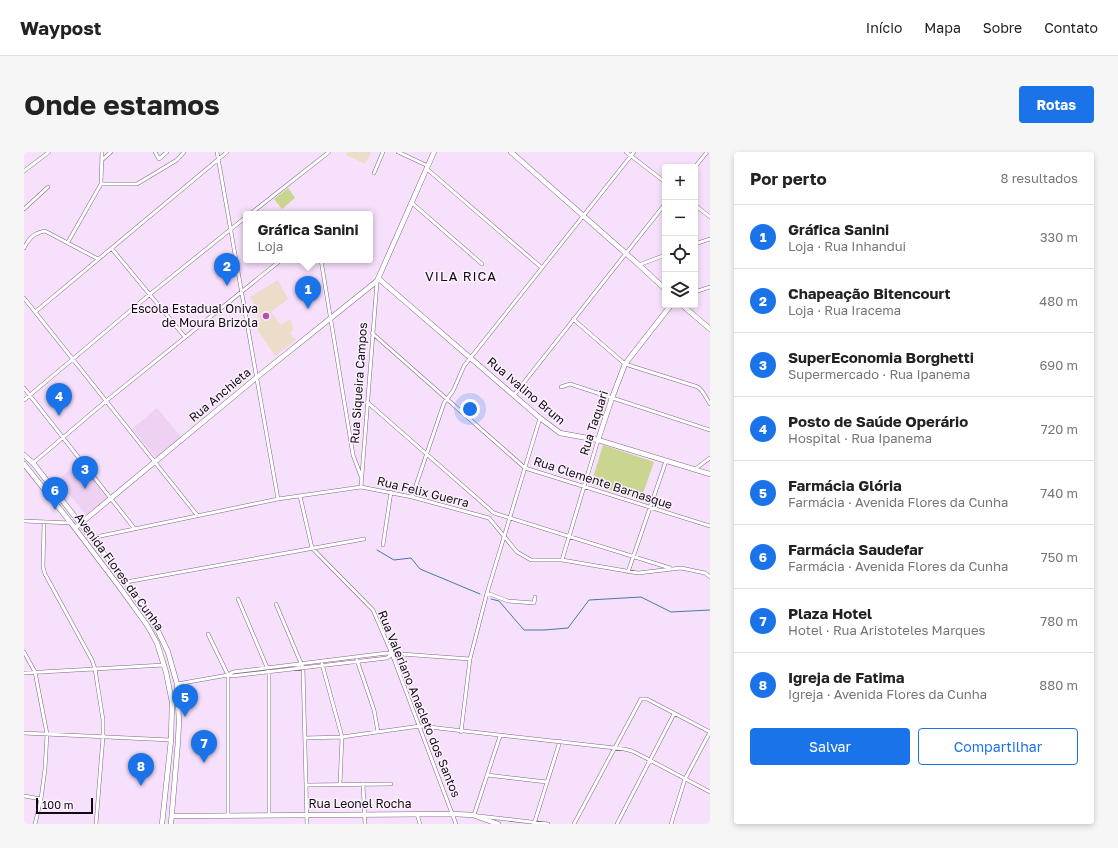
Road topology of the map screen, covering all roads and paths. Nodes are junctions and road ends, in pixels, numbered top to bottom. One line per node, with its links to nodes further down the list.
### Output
1 (49, 152): 22 (street)
2 (102, 152): 18 (street)
3 (112, 152): 18 (street)
4 (155, 152): 5 (street)
5 (167, 152)
6 (184, 152): 25 (street)
7 (217, 152): 19 (street)
8 (228, 152): 19 (street)
9 (329, 152): 31 (street)
10 (383, 152): 23 (street)
11 (398, 152): 21 (street)
12 (434, 152): 21 (main road, Rua Siqueira Campos)
13 (511, 152): 32 (main road)
14 (626, 152): 17 (street)
15 (634, 152): 17 (street)
16 (707, 152): 20 (street)
17 (631, 156): 24 (street); 32 (street)
18 (102, 160): 25 (street)
19 (218, 160): 35 (street); 40 (street)
20 (697, 164)
21 (428, 168): 27 (main road, Rua Siqueira Campos); 48 (street)
22 (24, 171)
23 (374, 173)
24 (662, 180)
25 (101, 184): 37 (street)
26 (48, 187): 30 (street)
27 (412, 203): 46 (street); 49 (main road, Rua Siqueira Campos)
28 (698, 207): 33 (street)
29 (662, 208): 41 (street)
30 (24, 209)
31 (254, 211)
32 (584, 216): 41 (main road); 48 (street)
33 (710, 217)
34 (243, 219): 35 (street)
35 (230, 229): 53 (street); 54 (street)
36 (710, 239): 38 (street)
37 (68, 242): 39 (street); 43 (street)
38 (698, 243)
39 (24, 248)
40 (112, 249): 43 (street); 54 (street)
41 (626, 254): 47 (main road); 60 (street)
42 (662, 256): 47 (street)
43 (98, 259): 58 (street)
44 (277, 263): 53 (street)
45 (321, 263): 59 (street)
46 (482, 264)
47 (639, 265): 50 (main road)
48 (542, 268): 64 (street)
49 (378, 280): 59 (main road, Rua Anchieta); 62 (street, Rua Siqueira Campos); 64 (main road, Rua Ivalino Brum)
50 (662, 286)
51 (710, 287): 52 (street)
52 (698, 291)
53 (241, 292): 63 (street); 67 (street)
54 (149, 295): 63 (street); 65 (street)
55 (24, 298): 58 (street)
56 (669, 308): 66 (main road, Rua Taquari)
57 (685, 308): 61 (main road)
58 (35, 312): 65 (street)
59 (330, 319): 67 (main road, Rua Anchieta); 92 (street)
60 (573, 319): 66 (street); 71 (street)
61 (710, 330)
62 (372, 333): 73 (street, Rua Clemente Barnasque); 76 (street, Rua Siqueira Campos)
63 (185, 337): 75 (street)
64 (471, 357): 71 (main road, Rua Ivalino Brum); 73 (street)
65 (73, 359): 70 (street); 75 (street)
66 (625, 364): 72 (main road, Rua Taquari); 77 (street)
67 (256, 378): 86 (main road, Rua Anchieta); 99 (street)
68 (561, 387): 72 (street)
69 (24, 388): 70 (street)
70 (30, 395): 74 (street); 80 (street)
71 (514, 395): 78 (main road, Rua Ivalino Brum)
72 (612, 398): 79 (street); 81 (main road, Rua Taquari)
73 (447, 399): 83 (street); 89 (street, Rua Clemente Barnasque)
74 (24, 400)
75 (106, 401): 80 (street); 86 (street)
76 (367, 402): 83 (street); 92 (street, Rua Siqueira Campos)
77 (710, 404)
78 (540, 418): 81 (main road, Rua Ivalino Brum); 89 (street)
79 (710, 430)
80 (63, 437): 87 (street); 98 (street)
81 (598, 440): 85 (main road, Rua Ivalino Brum); 94 (street, Rua Taquari)
82 (24, 455): 87 (main road, Avenida Flores da Cunha)
83 (426, 455): 97 (street); 102 (street)
84 (710, 458): 90 (street)
85 (666, 461): 90 (main road, Rua Ivalino Brum); 100 (street)
86 (155, 462): 98 (main road, Rua Anchieta); 101 (street)
87 (33, 463): 106 (main road, Avenida Flores da Cunha)
88 (24, 464): 105 (main road, Avenida Flores da Cunha)
89 (525, 468): 94 (street, Rua Clemente Barnasque); 102 (street)
90 (695, 469): 91 (main road, Rua Ivalino Brum)
91 (710, 474)
92 (362, 479): 93 (street, Rua Siqueira Campos)
93 (361, 487): 95 (street, Rua Felix Guerra); 96 (street, Rua Felix Guerra)
94 (584, 487): 100 (street, Rua Clemente Barnasque); 110 (street, Rua Taquari)
95 (391, 492): 97 (street, Rua Felix Guerra); 114 (street)
96 (300, 496): 99 (street, Rua Felix Guerra); 115 (street)
97 (412, 497): 112 (street, Rua Felix Guerra)
98 (111, 498): 106 (main road, Rua Anchieta); 109 (street)
99 (278, 499): 101 (street, Rua Felix Guerra)
100 (650, 508): 107 (street, Rua Clemente Barnasque); 116 (street)
101 (197, 515): 109 (street, Rua Felix Guerra)
102 (509, 518): 110 (street); 112 (street)
103 (24, 521): 104 (street)
104 (44, 522): 105 (street); 140 (street)
105 (72, 523): 108 (main road, Avenida Flores da Cunha)
106 (80, 524): 108 (main road, Rua Anchieta); 111 (main road, Avenida Flores da Cunha)
107 (710, 526)
108 (75, 528): 136 (main road, Avenida Flores da Cunha)
109 (134, 528): 111 (street, Rua Felix Guerra)
110 (569, 535): 116 (street); 117 (street, Rua Taquari)
111 (90, 538): 123 (main road, Avenida Flores da Cunha)
112 (504, 538): 117 (street, Rua Felix Guerra); 124 (street)
113 (364, 539): 115 (street)
114 (383, 545)
115 (312, 548): 123 (street); 130 (street, Rua Valeriano Anacleto dos Santos)
116 (633, 557): 118 (street); 120 (street)
117 (562, 560): 120 (street, Rua Felix Guerra)
118 (672, 568): 120 (street, Rua Felix Guerra); 121 (street, Rua Felix Guerra)
119 (710, 571): 121 (street)
120 (628, 572)
121 (705, 573): 122 (street, Rua Felix Guerra)
122 (710, 577)
123 (126, 582): 143 (main road, Avenida Flores da Cunha)
124 (486, 593): 125 (street); 132 (street)
125 (535, 597)
126 (238, 599): 138 (street)
127 (276, 604): 135 (street)
128 (208, 634): 146 (street)
129 (24, 652): 141 (street)
130 (392, 654): 131 (street); 132 (street); 134 (street); 149 (street, Rua Valeriano Anacleto dos Santos)
131 (356, 657): 133 (street); 134 (street)
132 (470, 659): 152 (street)
133 (322, 661): 135 (street); 137 (street)
134 (358, 661): 137 (street); 151 (street)
135 (302, 663): 138 (street); 139 (street)
136 (164, 665): 140 (street); 142 (main road, Avenida Flores da Cunha); 143 (main road)
137 (323, 665): 139 (street); 157 (street)
138 (268, 668): 144 (street); 146 (street)
139 (302, 668): 144 (street); 158 (street)
140 (95, 669): 141 (street); 156 (street)
141 (35, 672): 145 (street); 154 (street)
142 (166, 672): 147 (main road); 159 (main road, Avenida Flores da Cunha)
143 (174, 672): 147 (main road, Avenida Flores da Cunha)
144 (269, 672): 146 (street); 176 (street)
145 (24, 673)
146 (228, 675): 147 (street); 181 (street)
147 (177, 684): 180 (main road, Avenida Flores da Cunha)
148 (674, 714): 153 (street); 161 (street); 162 (street)
149 (420, 726): 151 (street); 152 (street); 175 (street, Rua Valeriano Anacleto dos Santos)
150 (24, 732): 154 (street)
151 (378, 732): 157 (street)
152 (461, 732): 155 (street)
153 (710, 732): 164 (street)
154 (47, 734): 156 (street); 172 (street)
155 (500, 736): 160 (street); 163 (street)
156 (103, 737): 159 (street); 184 (street)
157 (342, 737): 158 (street); 166 (street)
158 (305, 738): 169 (street)
159 (171, 740): 179 (main road, Avenida Flores da Cunha)
160 (560, 741): 161 (street); 165 (street)
161 (614, 749): 162 (street); 193 (street)
162 (650, 760): 164 (street); 194 (street)
163 (487, 775): 165 (street); 178 (street)
164 (685, 779): 170 (street); 195 (street)
165 (547, 782): 182 (street)
166 (340, 784): 167 (street); 169 (street)
167 (363, 784): 168 (street); 173 (street)
168 (391, 784)
169 (307, 785): 177 (street)
170 (710, 792)
171 (24, 796): 172 (street)
172 (41, 799): 183 (street)
173 (365, 814): 174 (main road, Rua Leonel Rocha); 177 (main road, Rua Leonel Rocha); 188 (street)
174 (417, 814): 175 (main road, Rua Leonel Rocha); 189 (street)
175 (453, 814): 178 (main road, Rua Leonel Rocha); 190 (street, Rua Valeriano Anacleto dos Santos)
176 (269, 815): 177 (main road, Rua Leonel Rocha); 181 (main road, Rua Leonel Rocha)
177 (307, 815): 187 (street)
178 (474, 815): 182 (street, Rua Leonel Rocha); 191 (main road)
179 (163, 816): 180 (main road); 180 (main road); 185 (main road, Avenida Flores da Cunha)
180 (172, 816): 181 (main road, Rua Leonel Rocha); 186 (main road, Avenida Flores da Cunha)
181 (228, 816)
182 (535, 823): 192 (street, Rua Leonel Rocha)
183 (35, 824)
184 (96, 824)
185 (162, 824)
186 (171, 824)
187 (307, 824)
188 (365, 824)
189 (420, 824)
190 (456, 824)
191 (498, 824)
192 (548, 824)
193 (574, 824)
194 (617, 824)
195 (671, 824)

